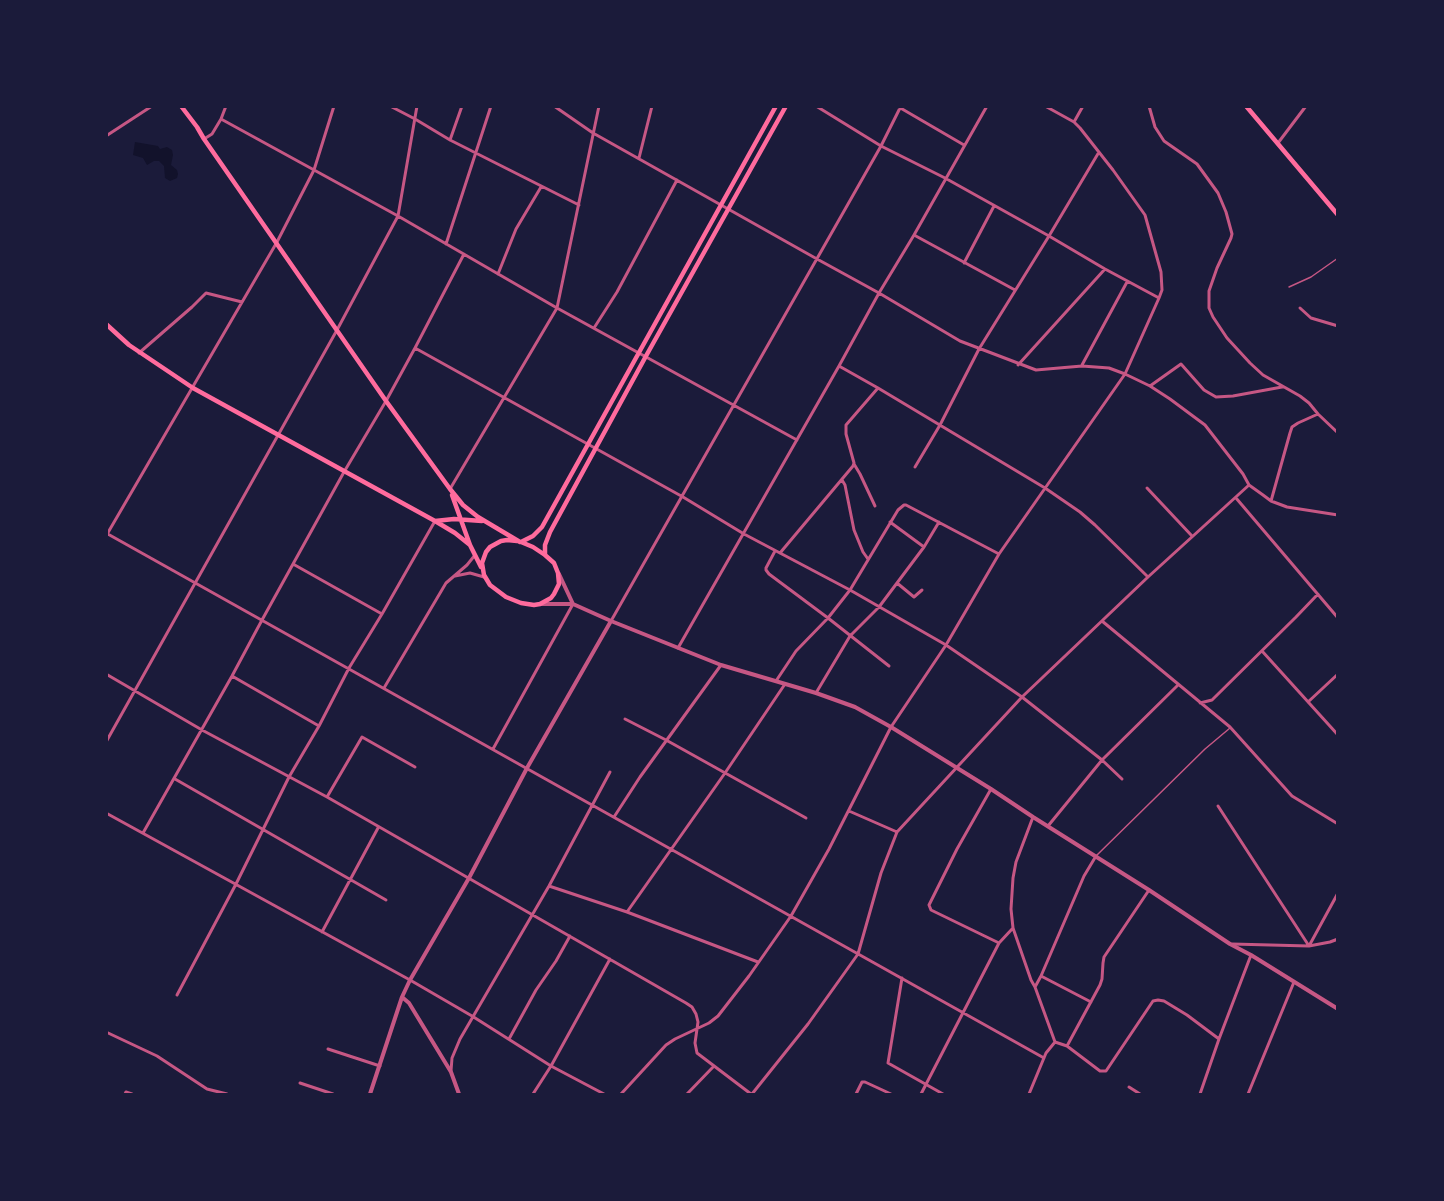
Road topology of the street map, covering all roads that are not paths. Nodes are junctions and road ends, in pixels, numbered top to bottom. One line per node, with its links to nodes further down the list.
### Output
1 (152, 106): 27 (street)
2 (181, 106): 28 (main road)
3 (226, 106): 23 (street)
4 (334, 106): 36 (street)
5 (390, 106): 24 (street)
6 (417, 106): 24 (street)
7 (456, 106): 21 (street)
8 (491, 106): 34 (street)
9 (554, 106): 26 (street)
10 (599, 106): 26 (street)
11 (652, 106): 35 (street)
12 (776, 106): 41 (main road)
13 (786, 106): 43 (main road)
14 (816, 106): 32 (street)
15 (987, 106): 30 (street)
16 (1046, 106): 25 (street)
17 (1083, 106): 25 (street)
18 (1149, 106): 79 (street)
19 (1246, 106): 31 (main road)
20 (1306, 106): 31 (street)
21 (462, 107): 29 (street)
22 (899, 107): 30 (street); 32 (street)
23 (221, 119): 28 (street); 36 (street)
24 (415, 119): 29 (street); 45 (street)
25 (1074, 122): 33 (street)
26 (593, 133): 35 (street); 40 (street)
27 (106, 136)
28 (204, 139): 48 (main road)
29 (450, 140): 34 (street)
30 (964, 145): 37 (street)
31 (1277, 145): 44 (main road)
32 (881, 146): 37 (street); 52 (street)
33 (1099, 152): 47 (street); 60 (street)
34 (476, 153): 39 (street); 49 (street)
35 (639, 158): 38 (street)
36 (314, 170): 45 (street); 48 (street)
37 (945, 178): 42 (street); 46 (street)
38 (677, 180): 41 (street); 67 (street)
39 (542, 187): 40 (street); 55 (street)
40 (579, 205): 62 (street)
41 (721, 205): 43 (street); 71 (main road)
42 (995, 206): 47 (street); 53 (street)
43 (729, 209): 52 (street); 73 (main road)
44 (1338, 215)
45 (398, 216): 49 (street); 68 (street)
46 (914, 235): 53 (street); 59 (street)
47 (1049, 236): 54 (street); 58 (street)
48 (277, 242): 61 (street); 68 (main road)
49 (446, 244): 50 (street)
50 (464, 254): 55 (street); 69 (street)
51 (1338, 258): 57 (lane)
52 (816, 260): 59 (street); 84 (street)
53 (964, 263): 58 (street)
54 (1105, 269): 56 (street); 74 (street)
55 (498, 274): 62 (street)
56 (1127, 282): 60 (street); 76 (street)
57 (1289, 287)
58 (1015, 290): 70 (street)
59 (879, 293): 70 (street); 75 (street)
60 (1159, 298): 77 (street)
61 (242, 302): 72 (street); 80 (street)
62 (557, 308): 67 (street); 82 (street)
63 (1300, 308): 65 (street)
64 (1338, 321): 65 (street)
65 (1335, 326)
66 (107, 327): 72 (main road)
67 (594, 328): 71 (street)
68 (337, 330): 83 (main road); 88 (street)
69 (415, 348): 82 (street); 83 (street)
70 (979, 349): 74 (street); 86 (street)
71 (639, 352): 73 (street); 90 (main road)
72 (139, 353): 80 (main road)
73 (646, 356): 84 (street); 91 (main road)
74 (1018, 364): 76 (street)
75 (839, 366): 81 (street); 89 (street)
76 (1082, 366): 77 (street)
77 (1125, 374): 78 (street); 97 (street)
78 (1150, 386): 79 (street); 96 (street)
79 (1284, 387): 85 (street)
80 (192, 388): 88 (main road); 110 (street)
81 (878, 388): 86 (street); 92 (street)
82 (504, 398): 90 (street); 99 (street)
83 (386, 400): 94 (street); 99 (main road)
84 (733, 404): 89 (street); 100 (street)
85 (1318, 414): 87 (street); 102 (street)
86 (940, 425): 93 (street); 97 (street)
87 (1338, 433)
88 (278, 434): 94 (main road); 128 (street)
89 (797, 440): 111 (street)
90 (588, 444): 91 (street); 113 (main road)
91 (596, 448): 100 (street); 120 (main road)
92 (854, 464): 95 (street); 103 (street)
93 (915, 467)
94 (344, 471): 106 (main road); 122 (street)
95 (842, 480): 117 (street); 121 (street)
96 (1249, 485): 101 (street); 102 (street)
97 (1045, 488): 118 (street); 126 (street)
98 (1148, 488): 112 (street)
99 (450, 489): 105 (main road); 107 (main road)
100 (682, 497): 111 (street); 140 (street)
101 (1235, 498): 112 (street); 132 (street)
102 (1271, 501): 104 (street)
103 (875, 506)
104 (1338, 515)
105 (460, 519): 106 (main road); 107 (main road); 114 (main road)
106 (435, 521): 114 (main road); 136 (street)
107 (485, 522): 113 (main road)
108 (890, 522): 109 (street); 115 (street); 121 (street)
109 (939, 522): 115 (street); 118 (street)
110 (107, 534): 128 (street)
111 (744, 534): 116 (street); 144 (street)
112 (1192, 536): 126 (street)
113 (521, 542): 120 (main road); 123 (main road)
114 (470, 545): 119 (main road)
115 (924, 547): 129 (street)
116 (775, 550): 117 (street); 137 (street)
117 (780, 553): 130 (street)
118 (999, 554): 143 (street)
119 (475, 555): 123 (main road); 125 (street)
120 (545, 555): 124 (main road)
121 (869, 560): 130 (street)
122 (293, 564): 136 (street); 139 (street)
123 (483, 569): 127 (main road)
124 (558, 573): 133 (main road); 134 (street)
125 (453, 576): 127 (street); 155 (street)
126 (1148, 577): 141 (street)
127 (485, 578): 133 (main road)
128 (195, 582): 139 (street); 156 (street)
129 (897, 583): 131 (street); 135 (street)
130 (850, 590): 135 (street); 137 (street)
131 (922, 590)
132 (1318, 594): 138 (street); 145 (street)
133 (540, 604): 134 (street)
134 (573, 604): 140 (street); 169 (street)
135 (879, 607): 142 (street); 143 (street)
136 (382, 614): 148 (street)
137 (828, 618): 142 (street); 152 (street)
138 (1338, 618)
139 (261, 620): 148 (street); 151 (street)
140 (611, 621): 144 (street); 173 (street)
141 (1102, 621): 154 (street); 158 (street)
142 (850, 636): 147 (street); 157 (street)
143 (946, 645): 158 (street); 163 (street)
144 (678, 648): 146 (street)
145 (1262, 651): 159 (street); 160 (street)
146 (721, 665): 152 (street); 167 (street)
147 (889, 666)
148 (349, 668): 155 (street); 162 (street)
149 (106, 674): 156 (street)
150 (1338, 674): 159 (street)
151 (232, 676): 162 (street); 165 (street)
152 (776, 681): 153 (street)
153 (785, 684): 157 (street); 175 (street)
154 (1178, 685): 160 (street); 170 (street)
155 (384, 688): 169 (street)
156 (135, 690): 165 (street); 168 (street)
157 (816, 693): 163 (street)
158 (1022, 697): 170 (street); 172 (street)
159 (1308, 702): 166 (street)
160 (1200, 703): 164 (street)
161 (625, 719): 167 (street)
162 (319, 726): 176 (street)
163 (891, 727): 172 (street); 183 (street)
164 (1230, 727): 188 (street); 195 (lane)
165 (202, 730): 176 (street); 177 (street)
166 (1338, 735)
167 (666, 740): 175 (street); 185 (street)
168 (106, 742)
169 (493, 749): 173 (street)
170 (1102, 760): 178 (street); 189 (street)
171 (415, 767): 180 (street)
172 (956, 767): 179 (street); 192 (street)
173 (527, 768): 181 (street); 196 (street)
174 (610, 772): 181 (street)
175 (724, 773): 187 (street); 194 (street)
176 (290, 777): 180 (street); 191 (street)
177 (175, 778): 191 (street); 193 (street)
178 (1122, 780)
179 (991, 789): 186 (street); 210 (street)
180 (327, 797): 190 (street)
181 (592, 805): 185 (street); 199 (street)
182 (1218, 806): 212 (street)
183 (849, 811): 192 (street); 205 (street)
184 (106, 813): 193 (street)
185 (614, 817): 194 (street)
186 (1033, 817): 189 (street); 206 (street)
187 (806, 818)
188 (1337, 821)
189 (1048, 826): 195 (street)
190 (379, 827): 196 (street); 197 (street)
191 (263, 829): 197 (street); 198 (street)
192 (897, 832): 213 (street)
193 (143, 833): 198 (street)
194 (671, 849): 203 (street); 205 (street)
195 (1096, 856): 200 (street); 217 (street)
196 (469, 878): 204 (street); 219 (street)
197 (350, 879): 202 (street); 207 (street)
198 (236, 884): 207 (street); 222 (street)
199 (549, 886): 203 (street); 204 (street)
200 (1149, 890): 211 (street); 224 (street)
201 (1338, 893): 212 (street)
202 (386, 900)
203 (627, 912): 216 (street)
204 (532, 914): 208 (street); 227 (street)
205 (790, 916): 213 (street); 216 (street)
206 (1013, 928): 210 (street); 221 (street)
207 (322, 932): 219 (street)
208 (570, 936): 215 (street); 230 (street)
209 (1338, 939): 212 (street)
210 (999, 943): 226 (street)
211 (1230, 944): 212 (street); 214 (street)
212 (1309, 946)
213 (858, 954): 218 (street); 254 (street)
214 (1251, 955): 220 (street); 231 (street)
215 (610, 959): 228 (street); 237 (street)
216 (758, 962): 228 (street)
217 (1041, 976): 221 (street); 224 (street)
218 (902, 978): 226 (street); 241 (street)
219 (410, 980): 223 (street); 227 (street)
220 (1294, 982): 225 (street); 262 (street)
221 (1035, 987): 232 (street)
222 (177, 995)
223 (402, 998): 236 (street); 239 (street)
224 (1091, 1002): 233 (street)
225 (1338, 1009)
226 (963, 1012): 235 (street); 241 (street)
227 (472, 1016): 230 (street); 239 (street)
228 (698, 1029): 238 (street); 252 (street)
229 (106, 1032): 247 (street)
230 (508, 1039): 237 (street)
231 (1219, 1039): 233 (street); 261 (street)
232 (1055, 1042): 233 (street); 235 (street)
233 (1067, 1046)
234 (328, 1049): 236 (street)
235 (1044, 1058): 259 (street)
236 (380, 1066): 249 (street)
237 (551, 1066): 250 (street); 251 (street)
238 (714, 1066): 253 (street); 254 (street)
239 (451, 1072): 244 (street)
240 (300, 1083): 248 (street)
241 (926, 1085): 257 (street); 258 (street)
242 (1129, 1087): 260 (street)
243 (126, 1093): 246 (street)
244 (458, 1093): 245 (street)
245 (464, 1094)
246 (132, 1095)
247 (227, 1095)
248 (333, 1095)
249 (370, 1095)
250 (533, 1095)
251 (604, 1095)
252 (621, 1095)
253 (687, 1095)
254 (752, 1095)
255 (856, 1095): 256 (street)
256 (891, 1095)
257 (921, 1095)
258 (943, 1095)
259 (1029, 1095)
260 (1140, 1095)
261 (1200, 1095)
262 (1248, 1095)

